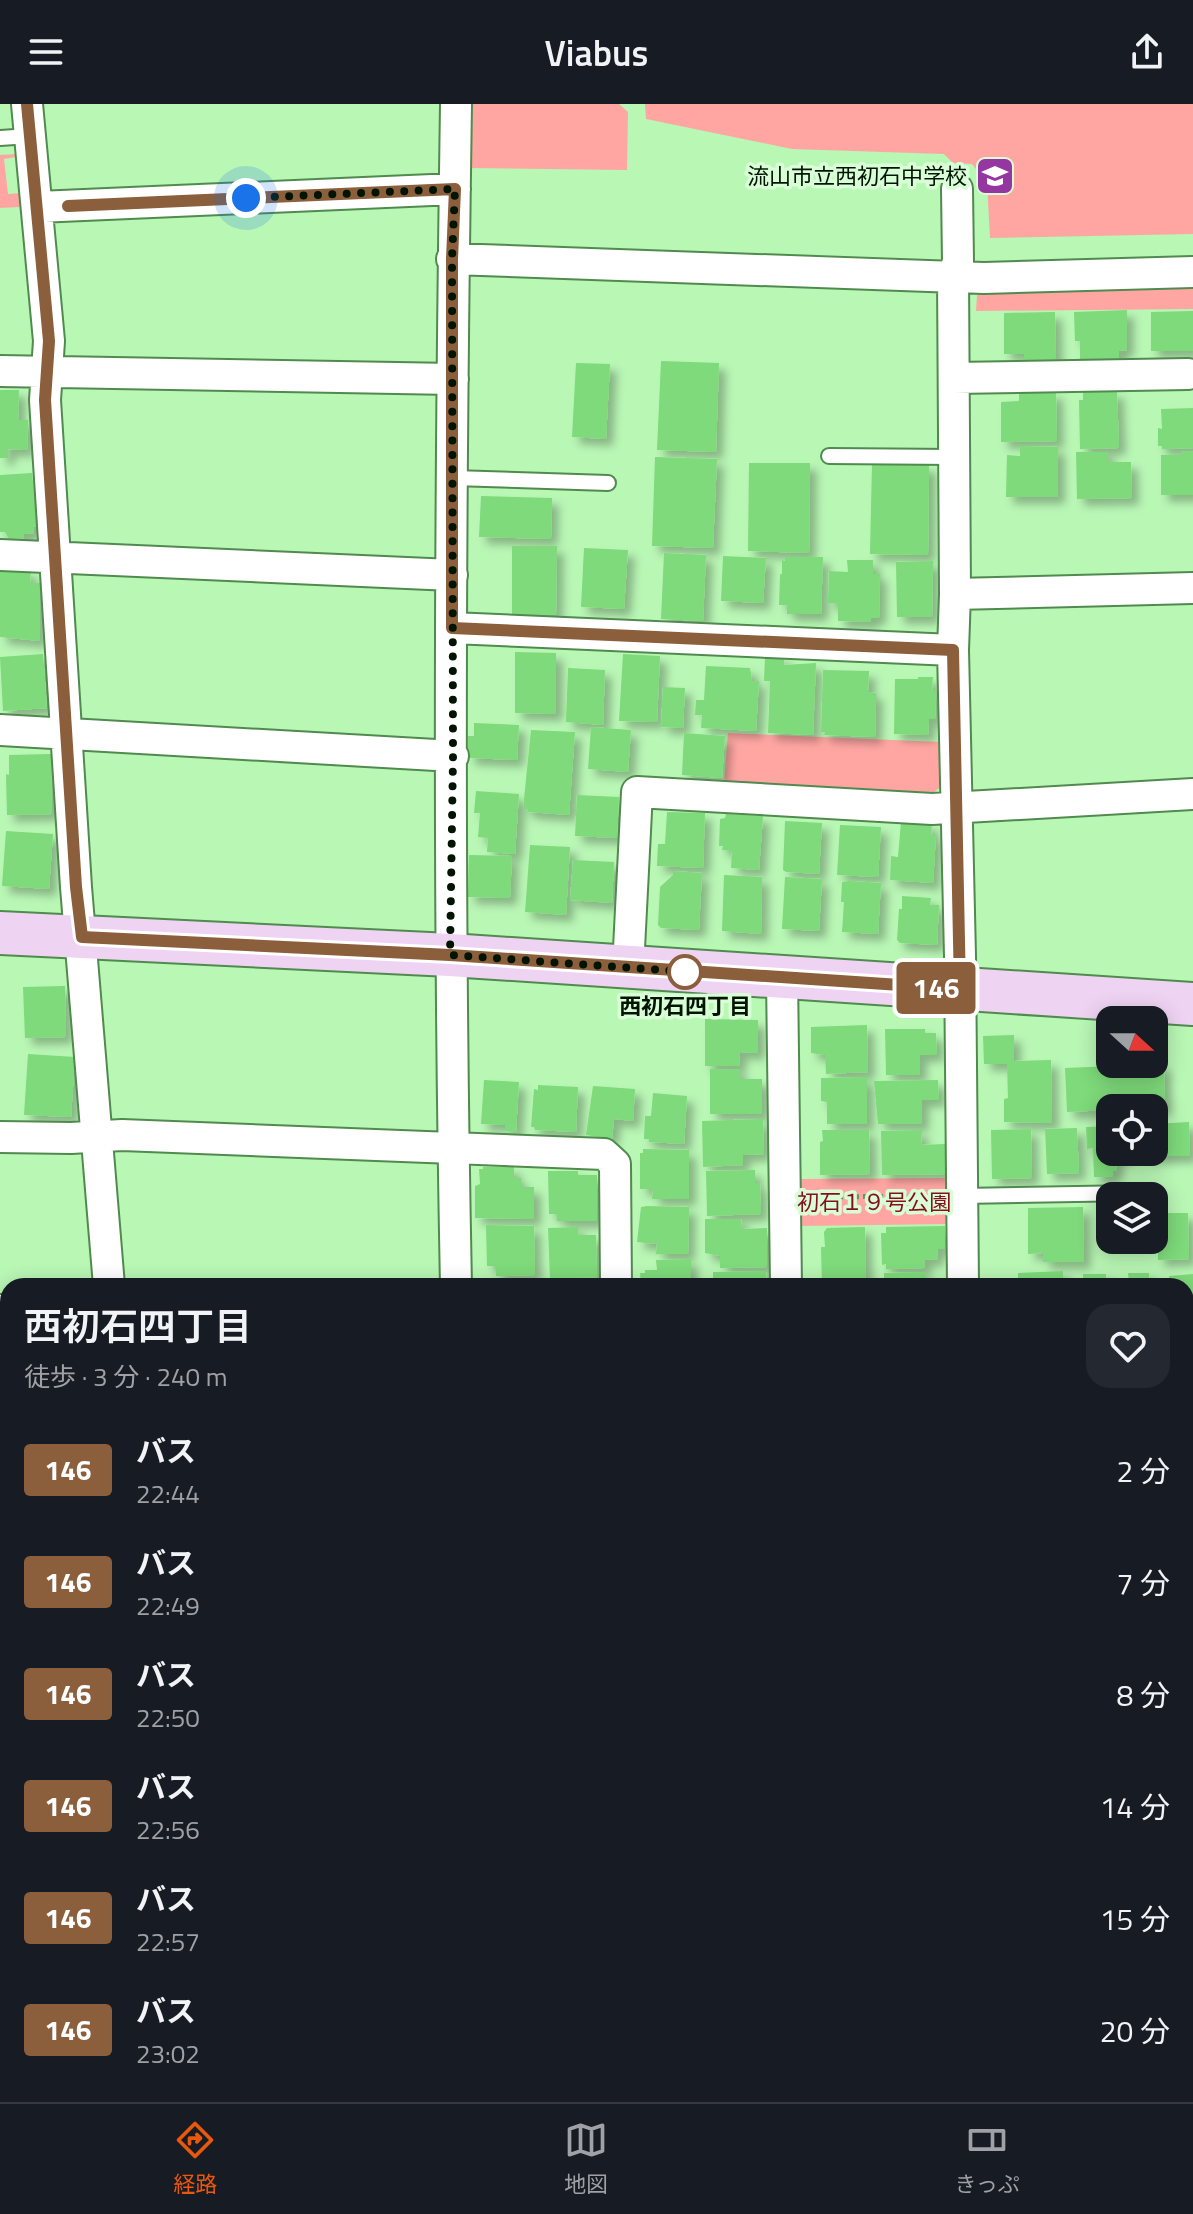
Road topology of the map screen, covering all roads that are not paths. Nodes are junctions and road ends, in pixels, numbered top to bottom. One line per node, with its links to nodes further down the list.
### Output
1 (27, 104): 3 (street)
2 (456, 104): 5 (street)
3 (30, 136): 4 (lane); 7 (street)
4 (0, 138)
5 (455, 189): 7 (street); 8 (street)
6 (957, 189): 10 (street)
7 (38, 207): 12 (street)
8 (452, 259): 10 (street); 15 (street)
9 (1193, 272): 10 (street)
10 (953, 275): 14 (street)
11 (0, 371): 12 (street)
12 (46, 372): 15 (street); 21 (street)
13 (1188, 374): 14 (street)
14 (954, 378): 17 (street)
15 (453, 379): 18 (street)
16 (829, 456): 17 (lane)
17 (954, 457): 24 (street)
18 (453, 478): 19 (lane); 22 (street)
19 (608, 483)
20 (0, 555): 21 (street)
21 (56, 557): 22 (street); 28 (street)
22 (452, 575): 25 (street)
23 (1193, 588): 24 (street)
24 (955, 594): 26 (street)
25 (452, 628): 26 (street); 29 (street)
26 (953, 650): 31 (street)
27 (0, 730): 28 (street)
28 (66, 734): 29 (street); 33 (street)
29 (453, 756): 34 (street)
30 (1193, 794): 31 (street)
31 (954, 807): 35 (street); 37 (street)
32 (0, 933): 33 (street)
33 (82, 937): 34 (street); 40 (street)
34 (450, 955): 35 (street); 41 (street)
35 (628, 968): 36 (street)
36 (782, 977): 37 (street); 47 (street)
37 (960, 989): 38 (street); 43 (street)
38 (1193, 1004)
39 (0, 1137): 40 (street)
40 (97, 1137): 41 (street); 44 (street)
41 (453, 1150): 45 (street); 46 (street)
42 (1096, 1194): 43 (lane)
43 (962, 1196): 48 (street)
44 (108, 1278)
45 (456, 1278)
46 (616, 1278)
47 (786, 1278)
48 (963, 1278)

